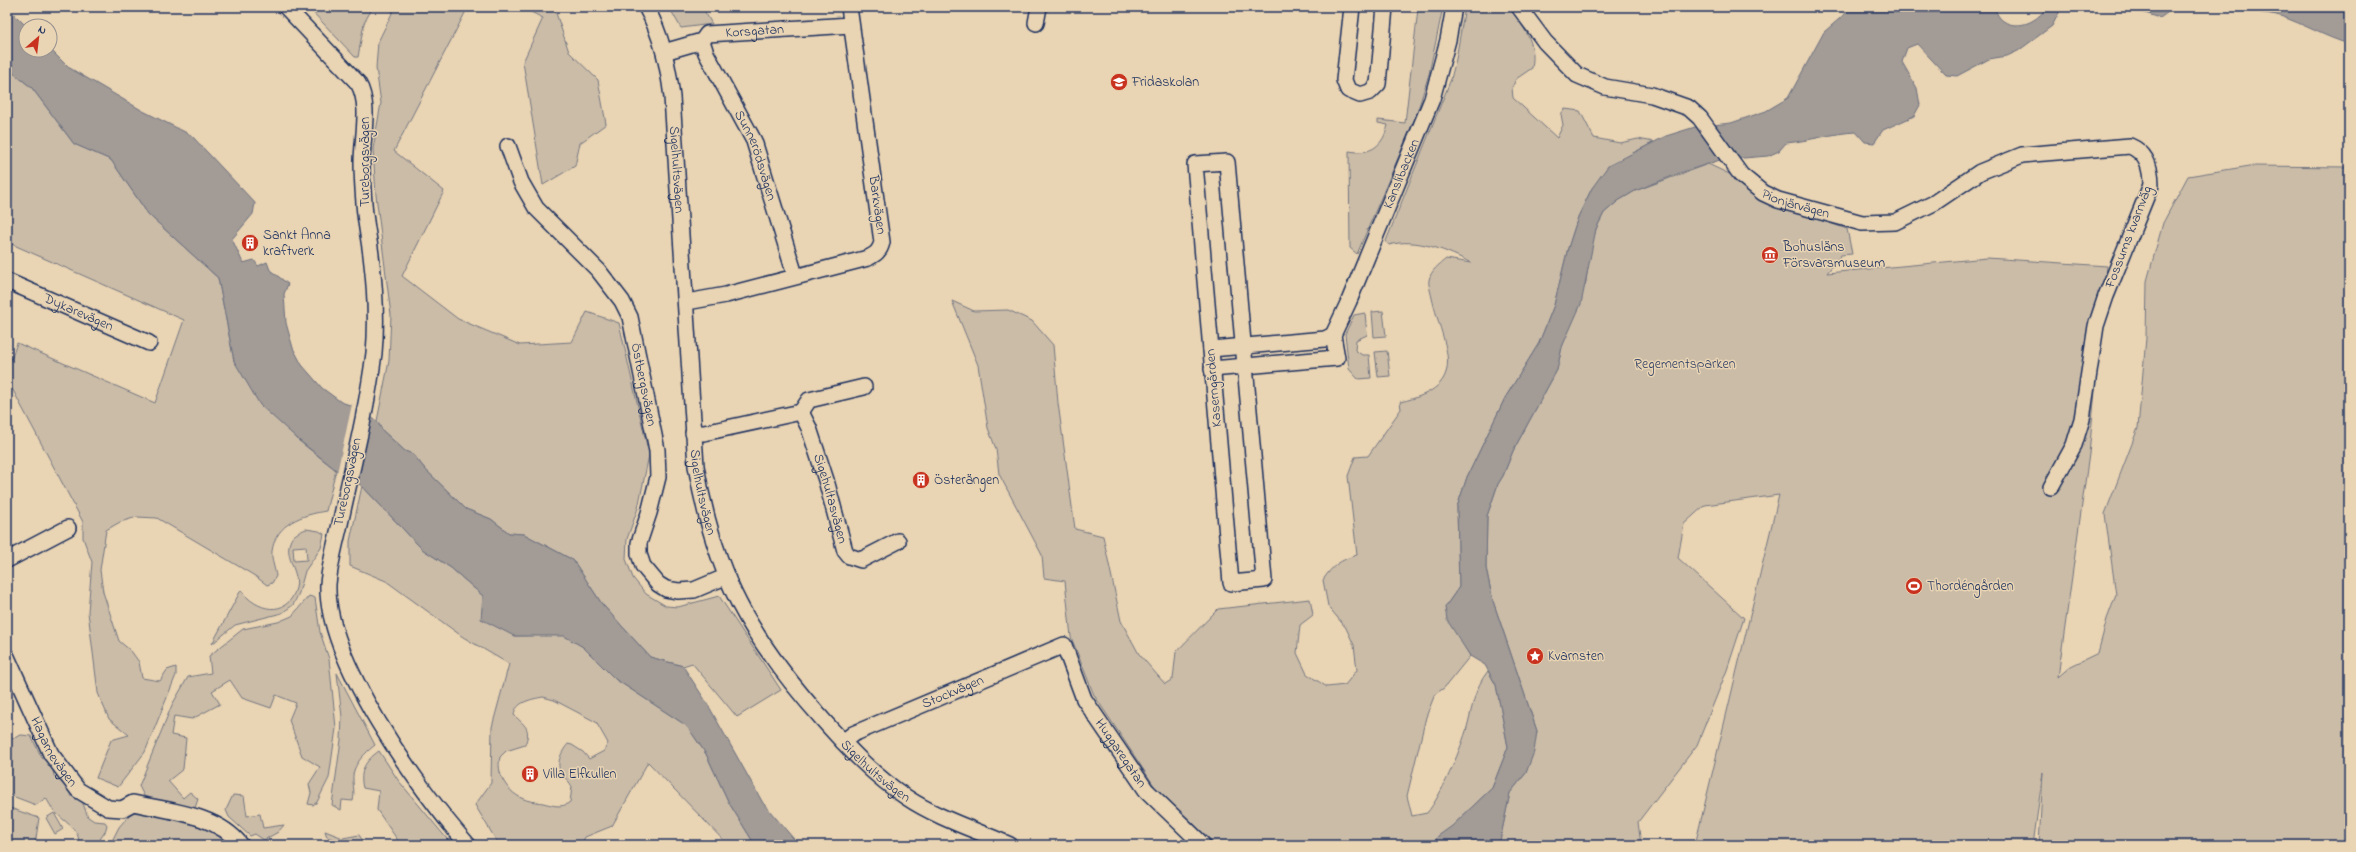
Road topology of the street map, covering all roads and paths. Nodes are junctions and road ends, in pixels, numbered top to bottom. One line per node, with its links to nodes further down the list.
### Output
1 (286, 7): 36 (street, Tureborgsvägen)
2 (646, 7): 12 (street, Sigelhultsvägen)
3 (849, 7): 10 (street, Barkvägen)
4 (1039, 7): 9 (street)
5 (1352, 7): 6 (street)
6 (1385, 7)
7 (1454, 7): 18 (street, Kanslibacken)
8 (1519, 7): 14 (street, Pionjärvägen)
9 (1036, 23)
10 (851, 25): 11 (street, Korsgatan); 15 (street, Barkvägen)
11 (702, 41): 12 (street, Korsgatan); 15 (street, Sunnerödsvägen)
12 (664, 52): 17 (street, Sigelhultsvägen)
13 (508, 146): 31 (street, Östbergsvägen)
14 (2130, 146): 27 (street, Fossums kvarnväg)
15 (795, 275): 17 (street, Barkvägen)
16 (7, 281): 19 (street, Dykarevägen)
17 (686, 302): 26 (street, Sigelhultsvägen)
18 (1332, 335): 20 (street); 22 (street)
19 (149, 343)
20 (1243, 346): 21 (street); 21 (street, Kaserngården); 22 (street, Kaserngården)
21 (1211, 350): 23 (street, Kaserngården)
22 (1245, 366): 23 (street); 23 (street, Kaserngården)
23 (1212, 369)
24 (864, 387): 25 (street)
25 (801, 412): 26 (street); 29 (street, Sigehultasvägen)
26 (693, 433): 31 (street, Sigelhultsvägen)
27 (2051, 487)
28 (68, 528): 30 (street)
29 (898, 541)
30 (7, 560)
31 (725, 578): 34 (street, Sigelhultsvägen)
32 (1064, 645): 34 (street, Stockvägen); 38 (street, Huggaregatan)
33 (7, 657): 35 (street, Hagarnevägen)
34 (843, 742): 37 (street, Sigelhultsvägen)
35 (241, 845)
36 (468, 845)
37 (1010, 845)
38 (1203, 845)

